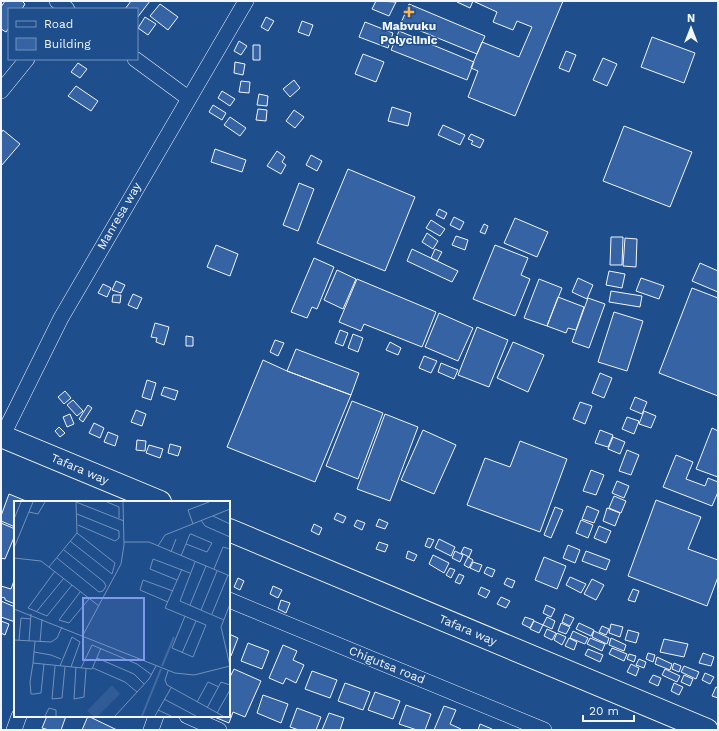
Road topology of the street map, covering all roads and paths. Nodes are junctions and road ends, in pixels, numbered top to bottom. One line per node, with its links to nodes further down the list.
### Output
1 (57, 1): 3 (street)
2 (246, 1): 7 (street, Manresa way)
3 (66, 8)
4 (26, 60): 6 (street)
5 (136, 60): 7 (street)
6 (1, 91)
7 (188, 98): 8 (street, Manresa way)
8 (2, 437): 9 (street, Tafara way)
9 (158, 501)
10 (230, 530): 19 (street, Tafara way)
11 (230, 600): 18 (street, Chigutsa road)
12 (19, 717): 15 (street)
13 (156, 717): 16 (street)
14 (189, 717): 17 (street)
15 (14, 730)
16 (151, 730)
17 (219, 730)
18 (544, 730)
19 (708, 730)

